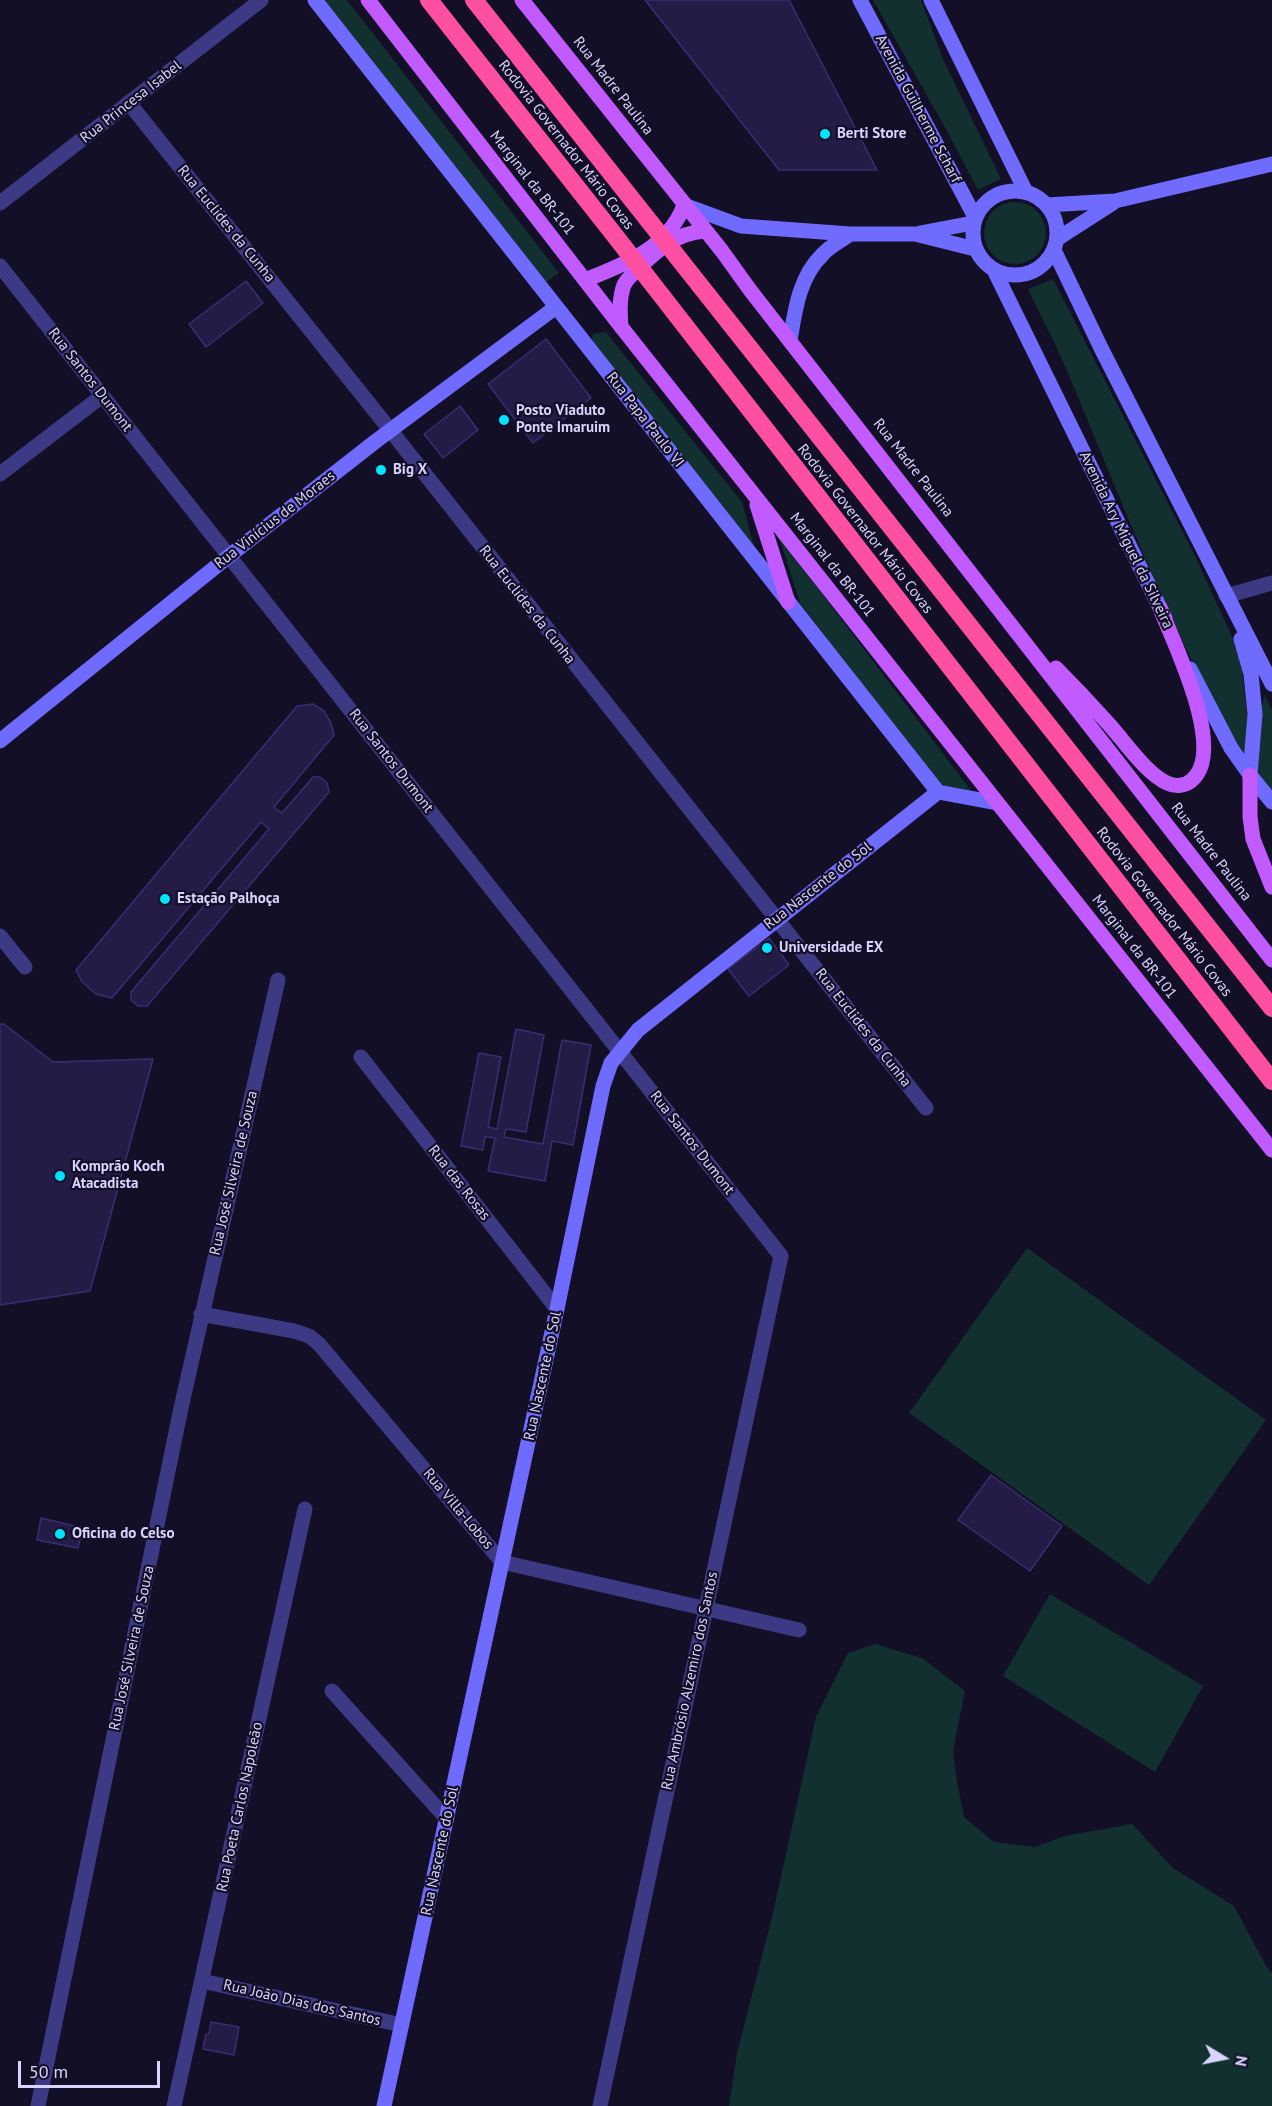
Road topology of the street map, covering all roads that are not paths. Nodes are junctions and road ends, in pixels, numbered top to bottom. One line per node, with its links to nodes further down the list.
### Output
1 (261, 0): 9 (street, Rua Princesa Isabel)
2 (315, 0): 25 (main road, Rua Papa Paulo VI)
3 (368, 0): 24 (main road, Marginal da BR-101)
4 (429, 0): 53 (highway, Rodovia Governador Mário Covas)
5 (474, 0): 50 (highway, Rodovia Governador Mário Covas)
6 (522, 0): 14 (main road, Rua Madre Paulina)
7 (860, 0): 16 (main road, Avenida Guilherme Scharf)
8 (931, 0): 11 (main road)
9 (129, 103): 13 (street, Rua Princesa Isabel); 29 (street, Rua Euclides da Cunha)
10 (1272, 164): 12 (main road)
11 (1026, 192): 15 (main road); 16 (main road)
12 (1116, 201): 15 (main road); 20 (main road)
13 (0, 203)
14 (684, 205): 17 (main road, Rua Madre Paulina); 18 (main road); 24 (main road)
15 (1047, 205): 20 (main road)
16 (974, 220): 19 (main road); 21 (main road)
17 (704, 231): 26 (main road); 27 (main road, Rua Madre Paulina)
18 (850, 234): 19 (main road); 27 (main road)
19 (915, 234): 21 (main road)
20 (1055, 244): 23 (main road); 34 (main road)
21 (975, 249): 23 (main road)
22 (0, 266): 28 (street, Rua Santos Dumont)
23 (994, 270): 36 (main road, Avenida Ary Miguel da Silveira)
24 (585, 280): 26 (main road, Marginal da BR-101)
25 (556, 307): 29 (main road, Rua Vinícius de Moraes); 35 (main road, Rua Papa Paulo VI)
26 (621, 327): 31 (main road, Marginal da BR-101)
27 (790, 341): 37 (main road, Rua Madre Paulina)
28 (102, 396): 30 (street); 32 (street, Rua Santos Dumont)
29 (391, 431): 32 (main road, Rua Vinícius de Moraes); 45 (street, Rua Euclides da Cunha)
30 (0, 474)
31 (753, 494): 35 (main road); 43 (main road, Marginal da BR-101)
32 (230, 556): 39 (main road, Rua Vinícius de Moraes); 51 (street, Rua Santos Dumont)
33 (1272, 583): 34 (street)
34 (1228, 599): 38 (main road); 40 (main road)
35 (788, 602): 41 (main road, Rua Papa Paulo VI)
36 (1160, 608): 37 (main road); 40 (main road, Avenida Ary Miguel da Silveira)
37 (1036, 656): 47 (main road, Rua Madre Paulina)
38 (1272, 684)
39 (0, 741)
40 (1250, 775): 42 (main road, Avenida Ary Miguel da Silveira); 44 (main road)
41 (938, 792): 43 (main road); 45 (main road, Rua Nascente do Sol)
42 (1272, 802)
43 (997, 803): 55 (main road, Marginal da BR-101)
44 (1272, 887)
45 (777, 919): 51 (main road, Rua Nascente do Sol); 54 (street, Rua Euclides da Cunha)
46 (0, 936): 48 (street)
47 (1272, 960)
48 (25, 967)
49 (278, 980): 58 (street, Rua José Silveira de Souza)
50 (1272, 1008)
51 (619, 1051): 56 (street, Rua Santos Dumont); 57 (main road, Rua Nascente do Sol)
52 (361, 1057): 57 (street, Rua das Rosas)
53 (1272, 1081)
54 (926, 1108)
55 (1272, 1150)
56 (781, 1256): 61 (street, Rua Ambrósio Alzemiro dos Santos)
57 (557, 1309): 60 (main road, Rua Nascente do Sol)
58 (201, 1314): 60 (street, Rua Villa-Lobos); 67 (street, Rua José Silveira de Souza)
59 (305, 1509): 65 (street, Rua Poeta Carlos Napoleão)
60 (502, 1562): 61 (street, Rua Villa-Lobos); 64 (main road, Rua Nascente do Sol)
61 (706, 1610): 62 (street, Rua Villa-Lobos); 70 (street, Rua Ambrósio Alzemiro dos Santos)
62 (800, 1630)
63 (332, 1691): 64 (street)
64 (447, 1819): 66 (main road, Rua Nascente do Sol)
65 (202, 1981): 66 (street, Rua João Dias dos Santos); 68 (street, Rua Poeta Carlos Napoleão)
66 (402, 2025): 69 (main road, Rua Nascente do Sol)
67 (38, 2106)
68 (174, 2106)
69 (384, 2106)
70 (600, 2106)

